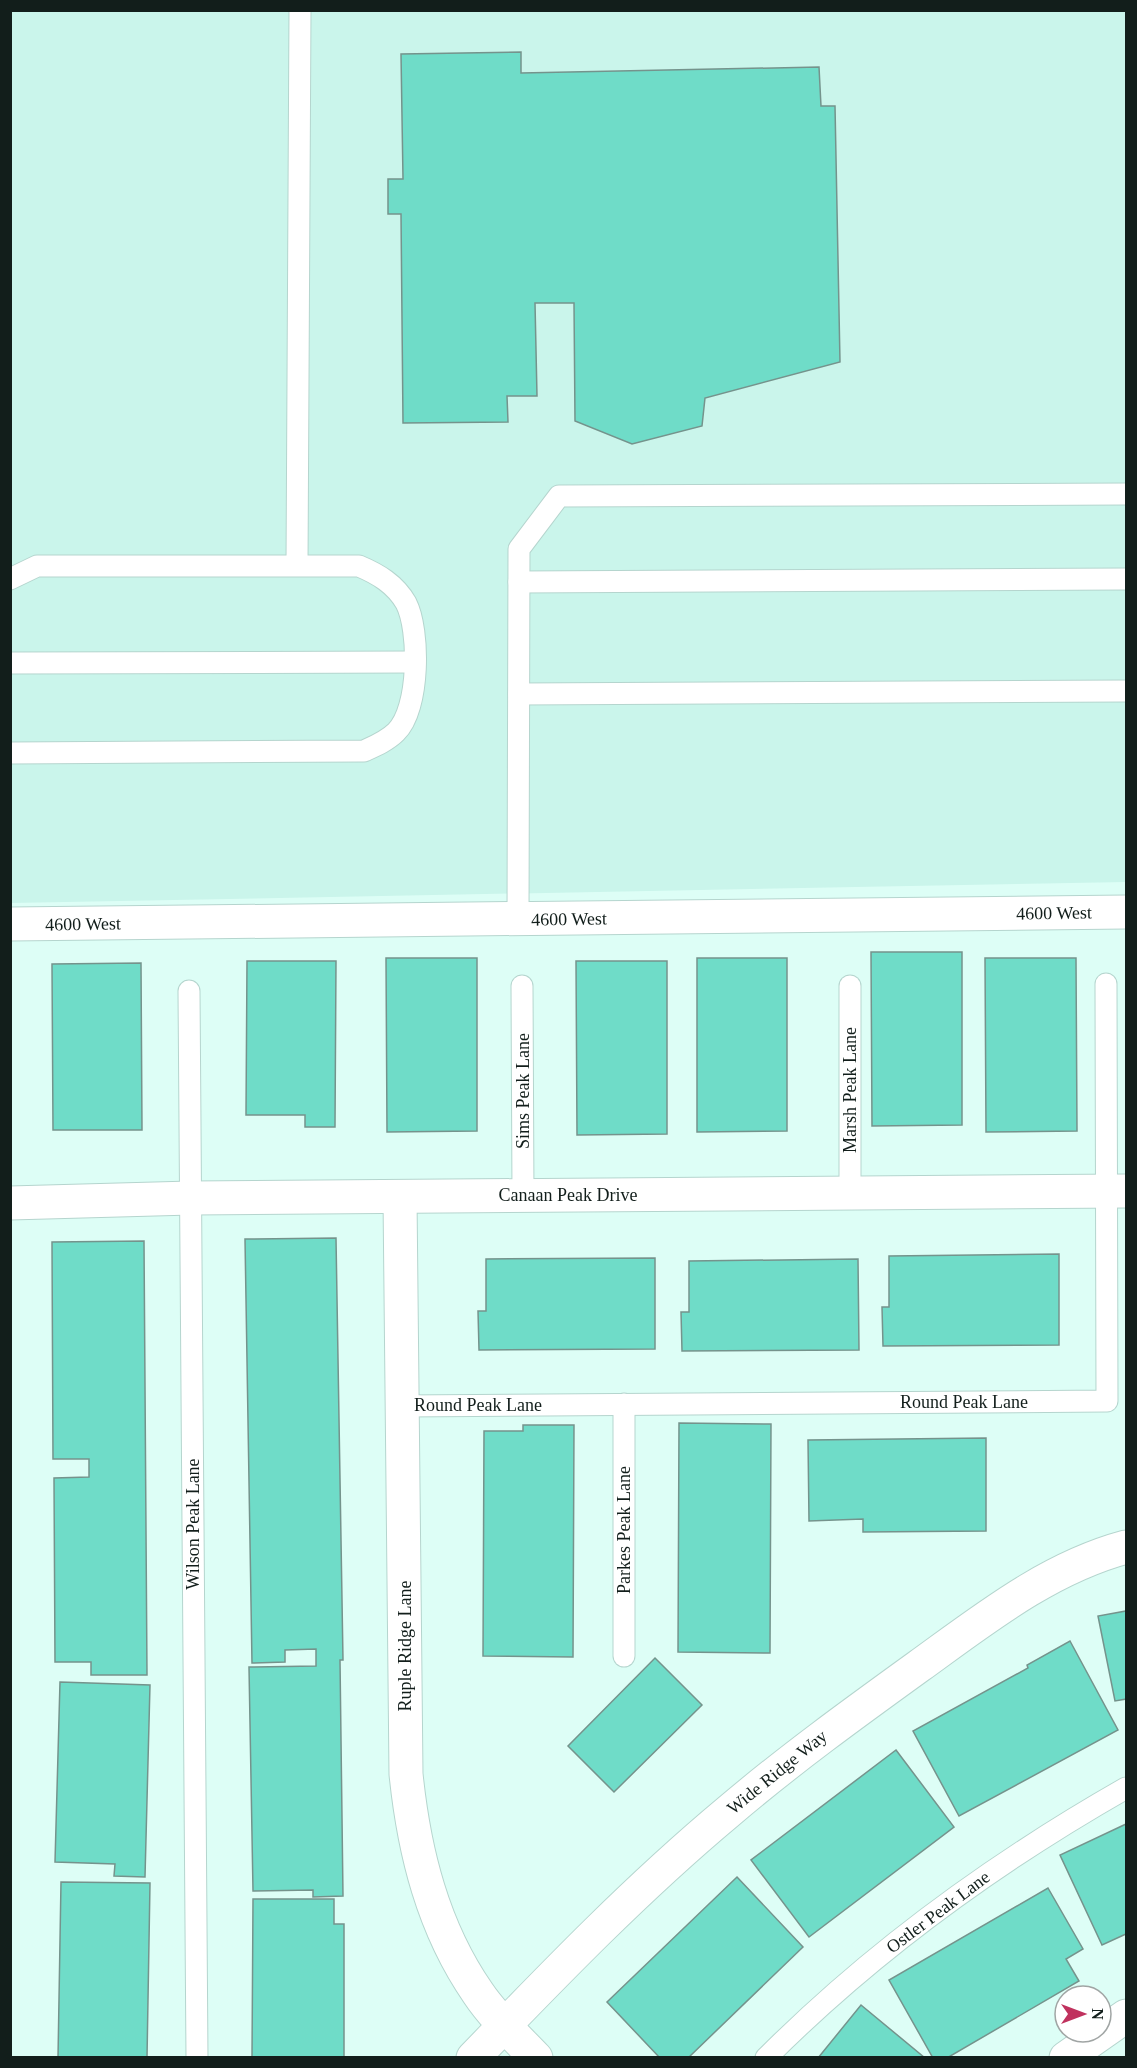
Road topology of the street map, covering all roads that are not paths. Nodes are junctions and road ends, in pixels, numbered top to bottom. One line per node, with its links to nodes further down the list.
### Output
1 (300, 10): 3 (lane)
2 (1126, 494): 6 (lane)
3 (297, 565): 4 (lane); 7 (lane)
4 (10, 579)
5 (1126, 579): 6 (lane)
6 (519, 582): 10 (lane)
7 (414, 662): 8 (lane); 11 (lane)
8 (10, 663)
9 (1126, 690): 10 (lane)
10 (519, 694): 13 (lane)
11 (10, 753)
12 (1126, 912): 13 (street, 4600 West)
13 (518, 919): 14 (street, 4600 West)
14 (10, 924)
15 (1106, 984): 19 (lane, Round Peak Lane)
16 (522, 986): 21 (lane, Sims Peak Lane)
17 (850, 986): 20 (lane, Marsh Peak Lane)
18 (189, 991): 23 (lane, Wilson Peak Lane)
19 (1117, 1191): 20 (street, Canaan Peak Drive); 25 (lane, Round Peak Lane)
20 (850, 1193): 21 (street, Canaan Peak Drive)
21 (523, 1196): 22 (street, Canaan Peak Drive)
22 (400, 1197): 23 (street, Canaan Peak Drive); 26 (street, Ruple Ridge Lane)
23 (190, 1198): 24 (street, Canaan Peak Drive); 32 (lane, Wilson Peak Lane)
24 (10, 1203)
25 (624, 1404): 26 (lane, Round Peak Lane); 28 (lane, Parkes Peak Lane)
26 (404, 1406): 31 (street, Ruple Ridge Lane)
27 (1126, 1547): 31 (street, Wide Ridge Way)
28 (624, 1656)
29 (1126, 1788): 35 (lane, Ostler Peak Lane)
30 (1126, 2016): 36 (street)
31 (504, 2025): 33 (street, Wide Ridge Way); 34 (street, Ruple Ridge Lane)
32 (197, 2058)
33 (472, 2058)
34 (536, 2058)
35 (766, 2058)
36 (1066, 2058)

